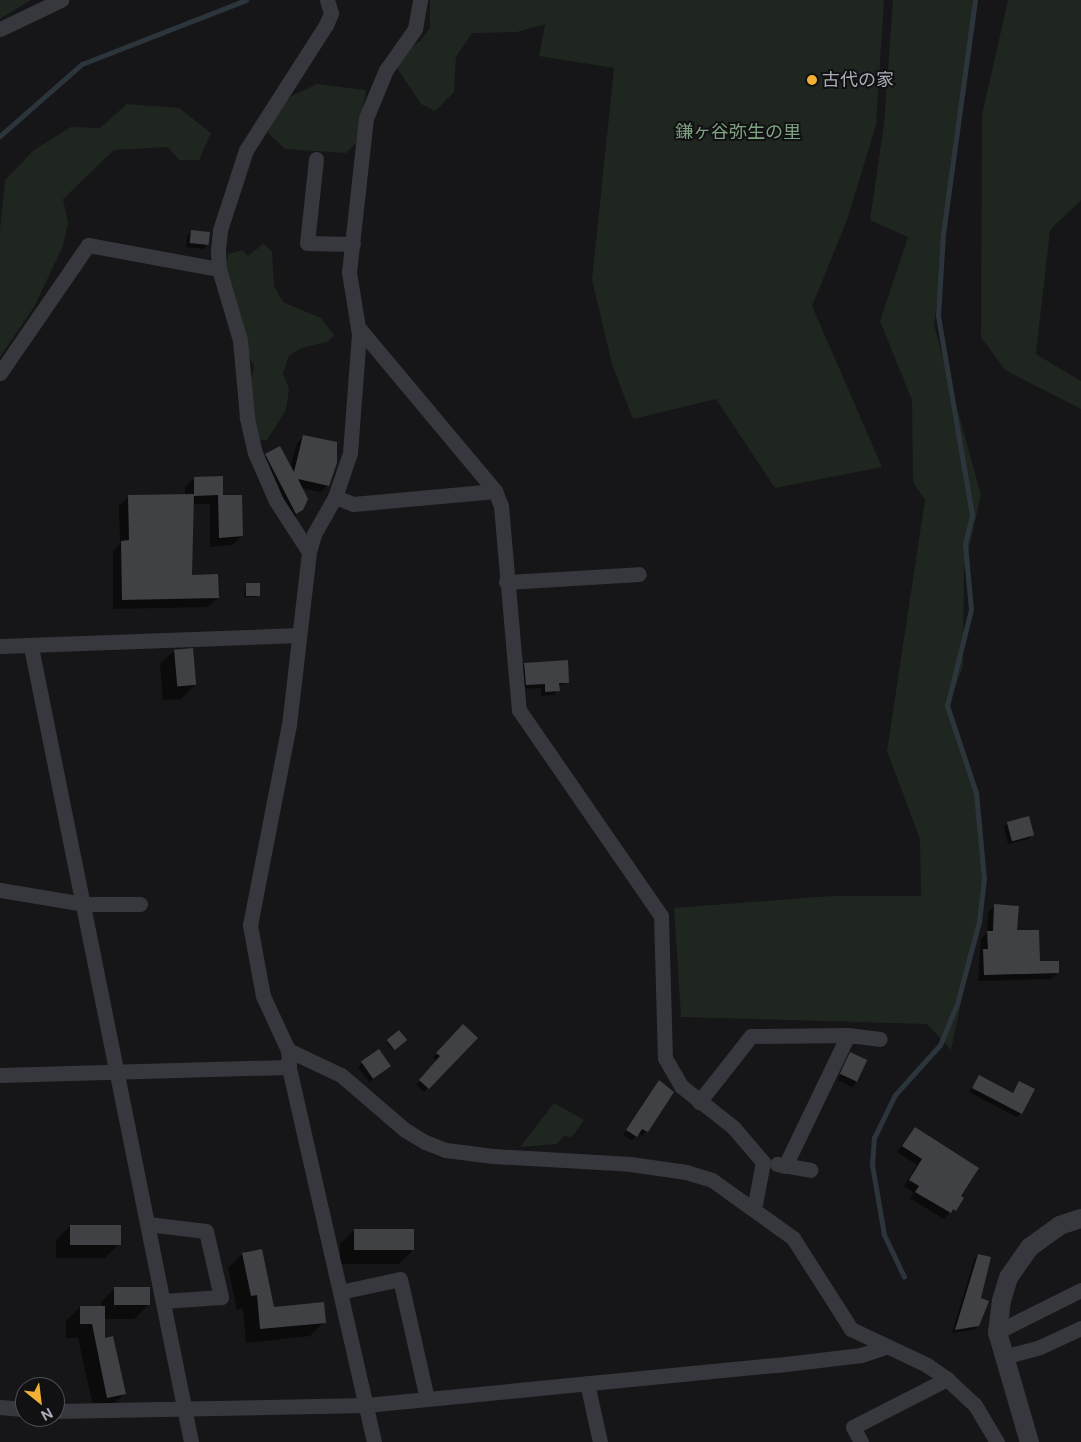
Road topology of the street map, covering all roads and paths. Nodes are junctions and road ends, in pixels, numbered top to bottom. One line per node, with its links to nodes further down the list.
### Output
1 (61, 0): 4 (street)
2 (327, 0): 7 (street)
3 (420, 0): 6 (street)
4 (0, 29)
5 (316, 158): 6 (street)
6 (353, 244): 8 (street)
7 (219, 269): 9 (street); 12 (street)
8 (358, 327): 10 (street); 11 (street)
9 (0, 373)
10 (494, 491): 11 (street); 14 (street)
11 (335, 497): 12 (street)
12 (309, 552): 15 (street)
13 (639, 574): 14 (street)
14 (506, 582): 27 (street)
15 (298, 636): 17 (street); 23 (street)
16 (0, 646): 17 (street)
17 (31, 647): 19 (street)
18 (0, 890): 19 (street)
19 (85, 904): 20 (street); 25 (street)
20 (140, 904)
21 (848, 1035): 22 (street); 27 (street); 29 (street)
22 (880, 1039)
23 (288, 1050): 24 (street); 31 (street)
24 (289, 1067): 25 (street); 35 (street)
25 (118, 1071): 26 (street); 33 (street)
26 (0, 1074)
27 (700, 1102): 28 (street)
28 (763, 1162): 29 (street); 31 (street)
29 (785, 1166): 30 (street)
30 (810, 1170)
31 (754, 1208): 39 (street)
32 (1081, 1218): 38 (street)
33 (148, 1224): 36 (street); 36 (street)
34 (1081, 1290): 38 (street)
35 (340, 1292): 43 (street); 44 (street)
36 (163, 1301): 47 (street)
37 (1081, 1328): 40 (street)
38 (997, 1332): 40 (street)
39 (886, 1347): 41 (street); 42 (street)
40 (1003, 1357): 54 (street)
41 (948, 1379): 52 (street); 53 (street)
42 (587, 1383): 43 (street); 51 (street)
43 (427, 1398): 44 (street)
44 (366, 1404): 47 (street); 50 (street)
45 (0, 1405): 46 (street)
46 (15, 1407)
47 (184, 1409): 48 (street); 49 (street)
48 (65, 1411)
49 (191, 1442)
50 (374, 1442)
51 (600, 1442)
52 (861, 1442)
53 (997, 1442)
54 (1029, 1442)

